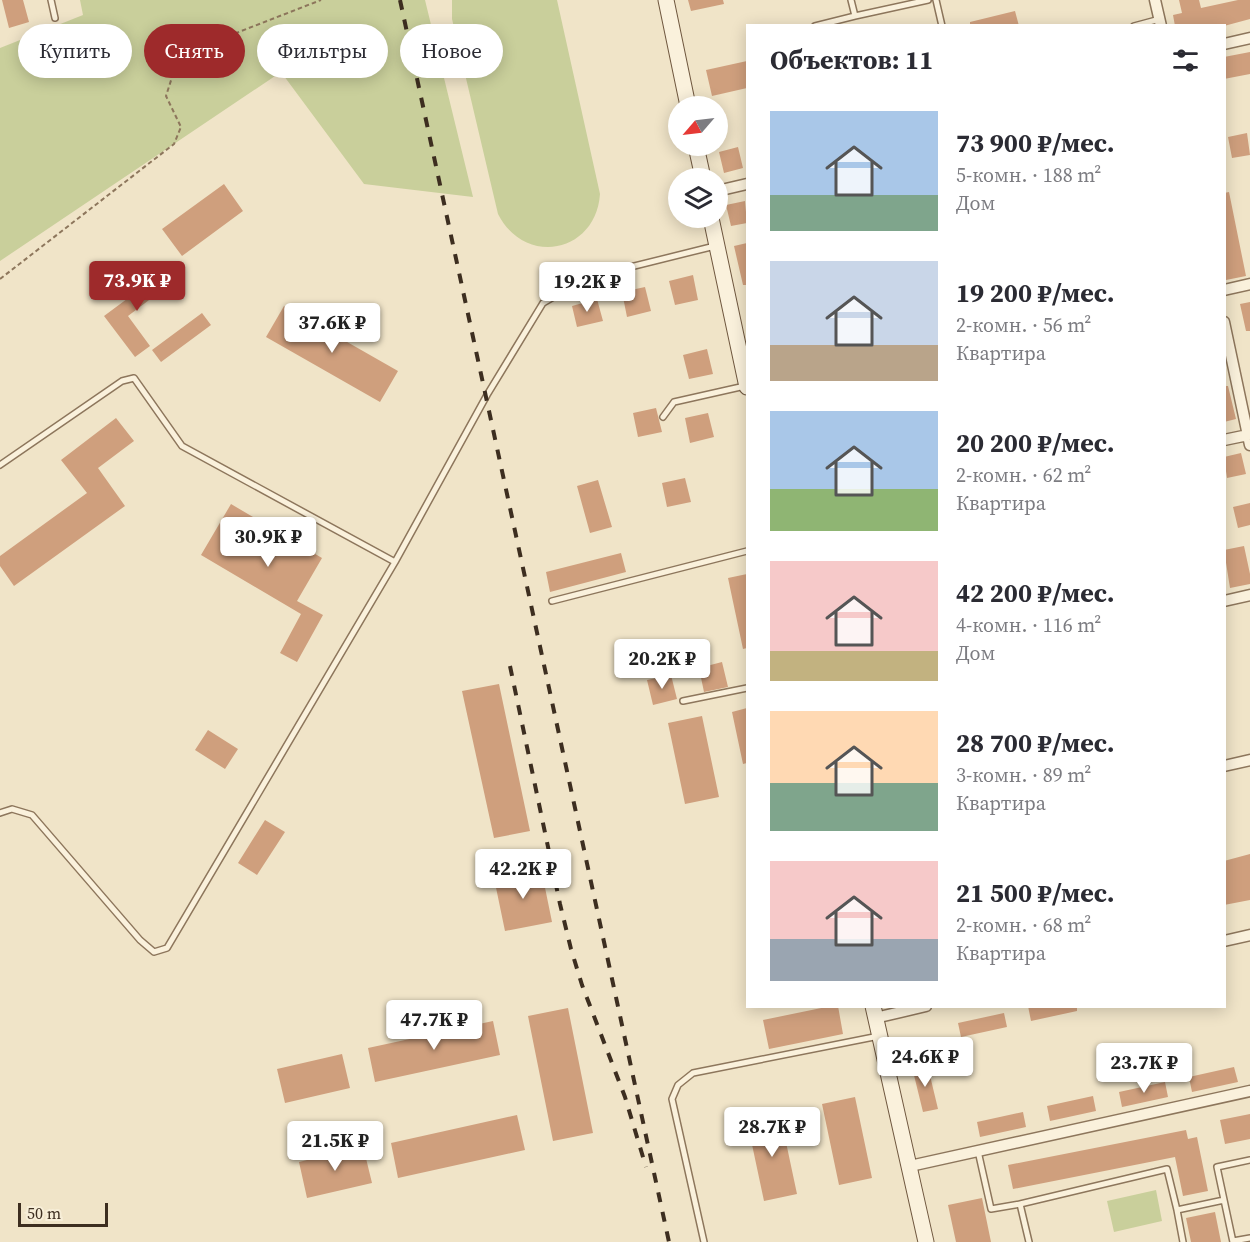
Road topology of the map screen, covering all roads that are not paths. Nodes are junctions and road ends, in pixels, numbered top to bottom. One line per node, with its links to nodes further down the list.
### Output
1 (51, 0): 8 (lane)
2 (666, 0): 14 (street)
3 (851, 0): 7 (lane)
4 (928, 0): 7 (lane)
5 (936, 0): 11 (lane)
6 (1155, 0): 9 (street)
7 (855, 16): 10 (lane)
8 (55, 18)
9 (1160, 22)
10 (823, 24)
11 (942, 24)
12 (1250, 38): 13 (street)
13 (1226, 44)
14 (686, 96)
15 (746, 184): 16 (street)
16 (728, 188)
17 (713, 228): 18 (street)
18 (717, 245): 22 (street); 29 (lane)
19 (1250, 284): 20 (street)
20 (1226, 290)
21 (1226, 331): 26 (street)
22 (746, 382)
23 (746, 387): 24 (lane)
24 (663, 417)
25 (1226, 440): 26 (street)
26 (1249, 440)
27 (0, 465): 29 (lane)
28 (746, 551): 31 (lane)
29 (395, 562): 37 (lane)
30 (1250, 595): 32 (street)
31 (552, 601)
32 (1226, 601)
33 (746, 688): 34 (lane)
34 (683, 701)
35 (1250, 760): 36 (street)
36 (1226, 766)
37 (0, 813)
38 (1250, 935): 39 (street)
39 (1226, 940)
40 (909, 1008): 41 (street)
41 (874, 1012): 42 (street)
42 (879, 1036): 46 (street); 51 (lane)
43 (1250, 1091): 44 (street)
44 (978, 1151): 46 (street); 48 (lane)
45 (1250, 1160): 47 (lane)
46 (910, 1166): 52 (street)
47 (1224, 1200): 49 (lane); 55 (lane)
48 (1020, 1204): 49 (lane); 53 (lane)
49 (1177, 1210): 54 (lane)
50 (1250, 1238): 55 (lane)
51 (704, 1242)
52 (926, 1242)
53 (1029, 1242)
54 (1183, 1242)
55 (1233, 1242)

